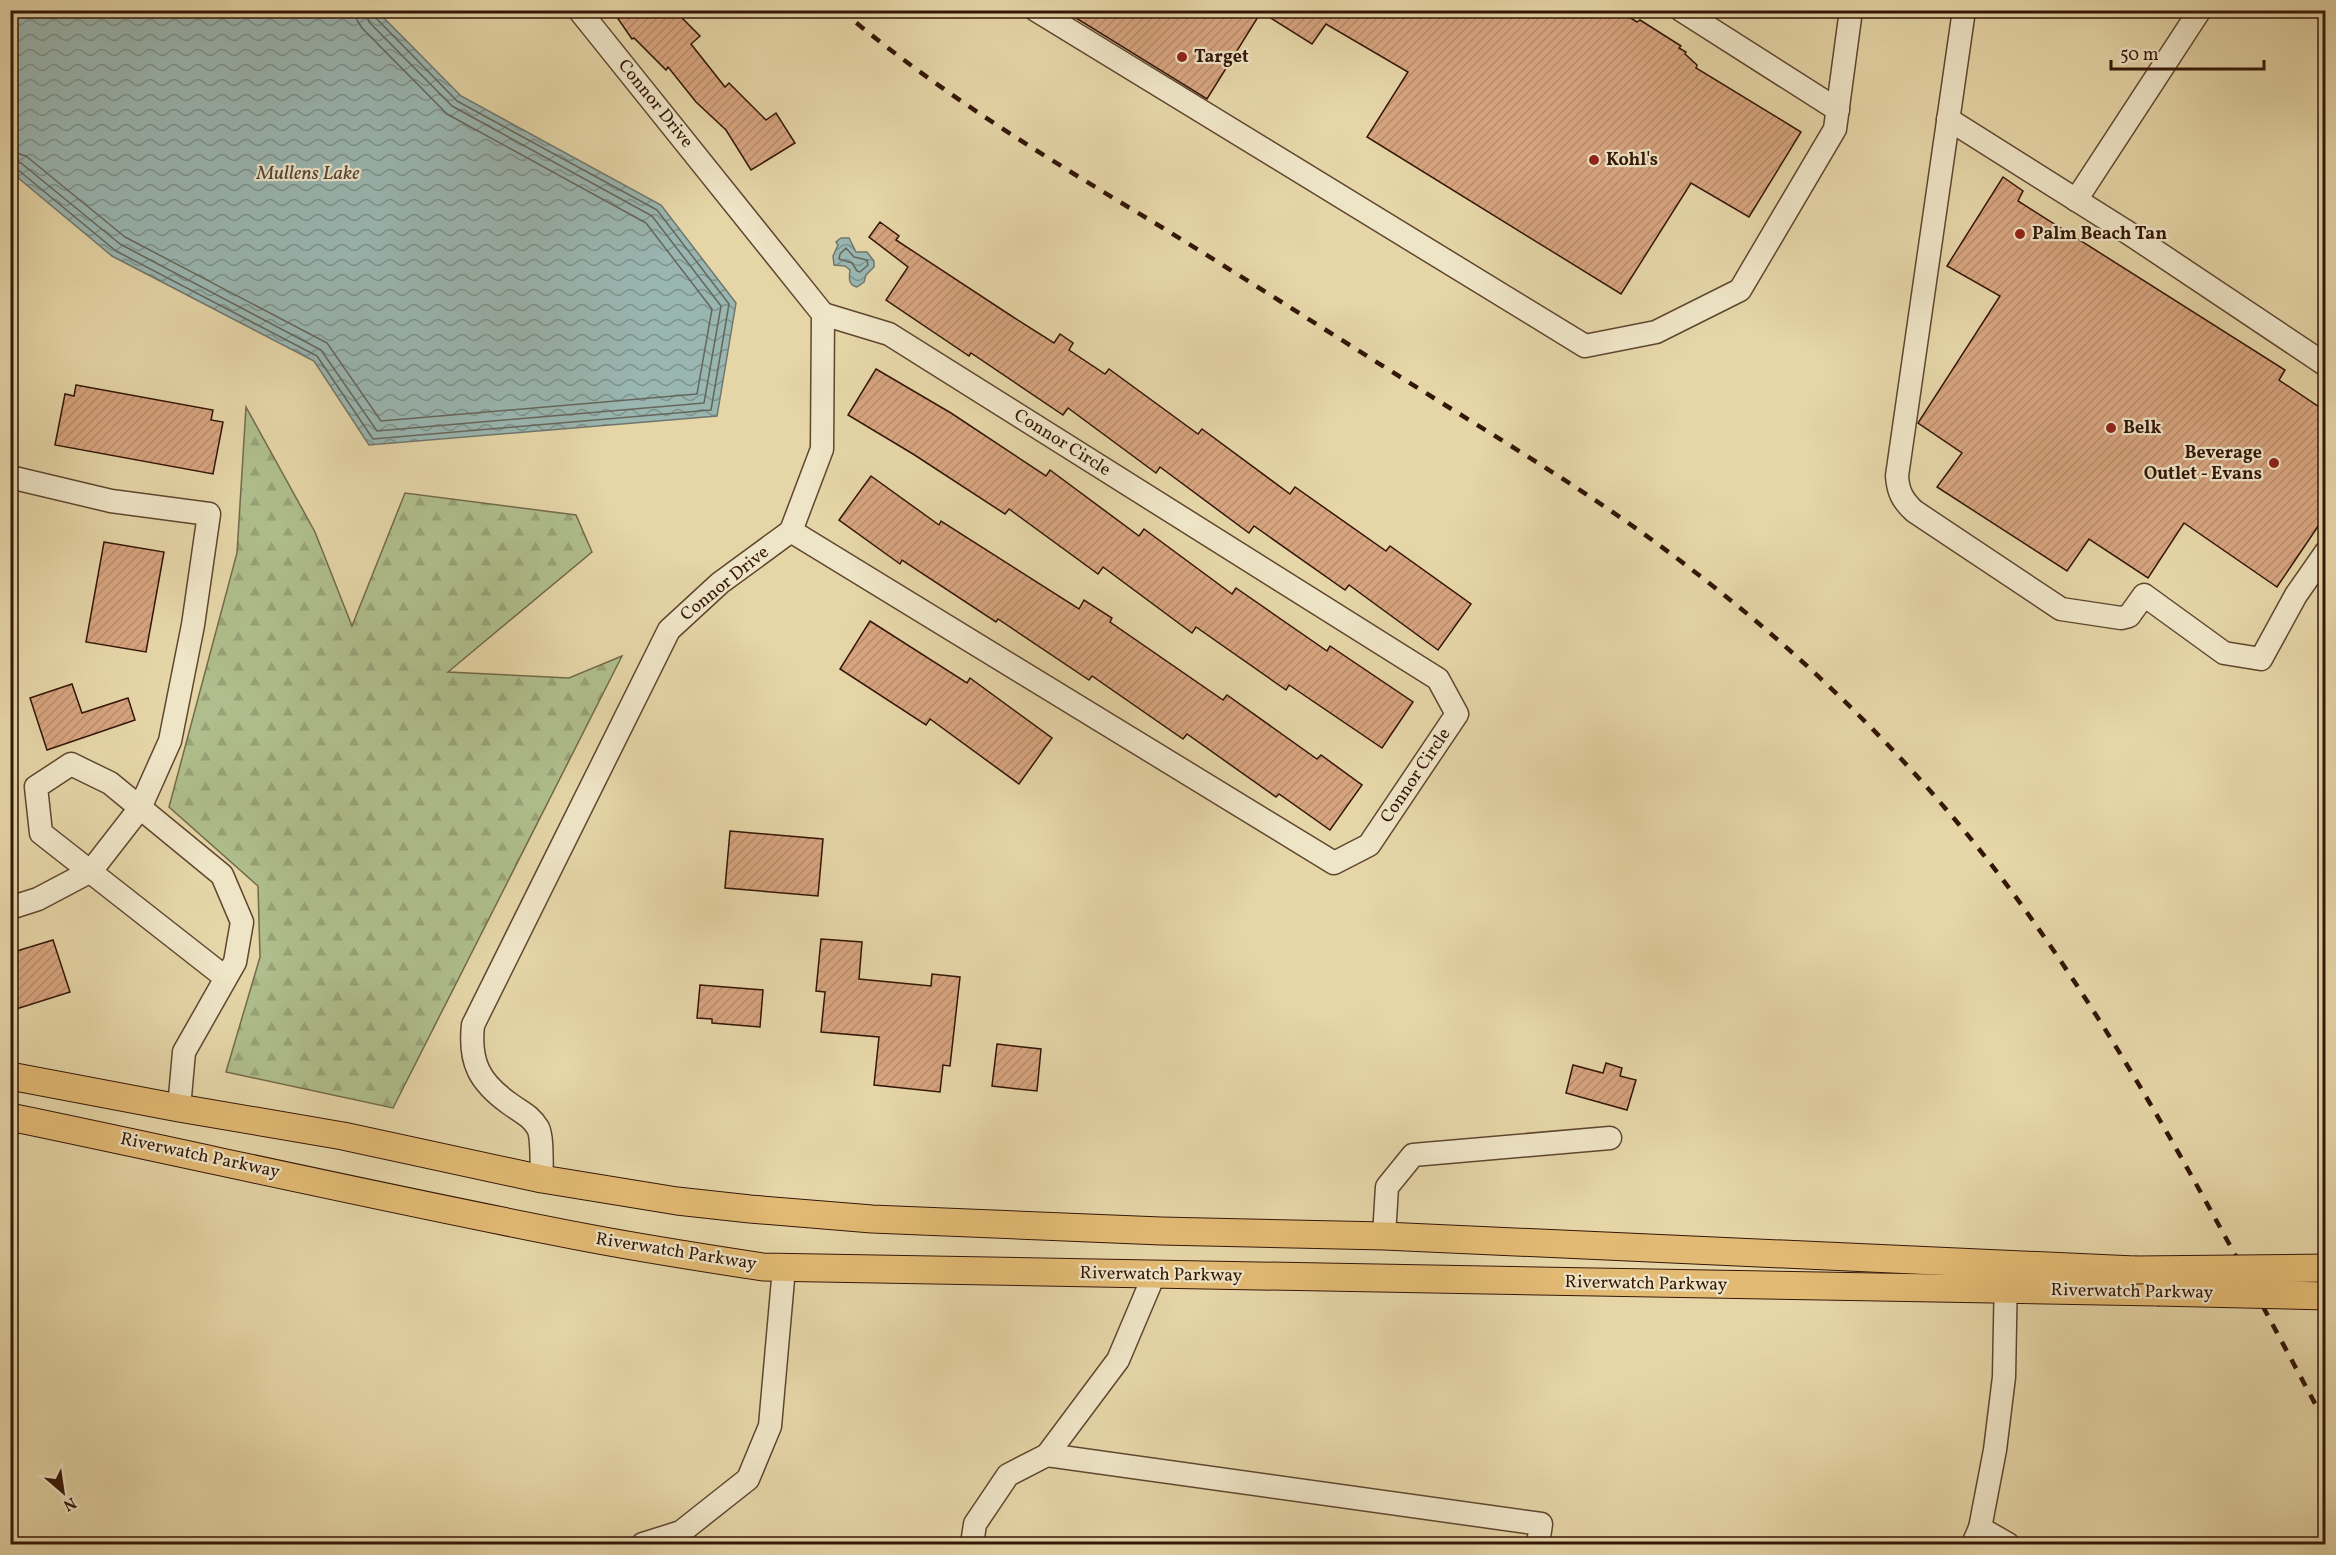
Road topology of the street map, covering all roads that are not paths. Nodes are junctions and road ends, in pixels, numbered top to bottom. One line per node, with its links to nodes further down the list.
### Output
1 (579, 10): 10 (street, Connor Drive)
2 (1036, 10): 7 (street)
3 (1681, 10): 7 (street)
4 (1851, 10): 7 (street)
5 (1964, 10): 8 (street)
6 (2200, 10): 9 (street)
7 (1838, 110)
8 (1948, 119): 9 (street); 14 (street)
9 (2076, 200): 11 (street)
10 (823, 314): 13 (street); 13 (street, Connor Circle)
11 (2325, 365)
12 (10, 477): 15 (street)
13 (791, 531): 23 (street, Connor Drive)
14 (2325, 552)
15 (140, 808): 16 (street); 16 (street); 18 (street)
16 (91, 871): 17 (street); 18 (street)
17 (10, 908)
18 (226, 978): 20 (street)
19 (10, 1076): 20 (main road, Riverwatch Parkway)
20 (179, 1108): 23 (main road, Riverwatch Parkway)
21 (10, 1117): 26 (main road, Riverwatch Parkway)
22 (1610, 1138): 24 (street)
23 (542, 1179): 24 (main road, Riverwatch Parkway)
24 (1384, 1236): 25 (main road, Riverwatch Parkway)
25 (2006, 1264): 27 (main road, Riverwatch Parkway, bridge); 29 (street)
26 (784, 1268): 28 (main road, Riverwatch Parkway); 33 (street)
27 (2325, 1268)
28 (1154, 1275): 29 (main road, Riverwatch Parkway); 31 (street)
29 (2006, 1291): 30 (main road, Riverwatch Parkway, bridge); 32 (street)
30 (2325, 1296)
31 (1047, 1455): 34 (street); 35 (street)
32 (1976, 1536): 36 (street)
33 (644, 1545)
34 (972, 1545)
35 (1538, 1545)
36 (2008, 1545)

